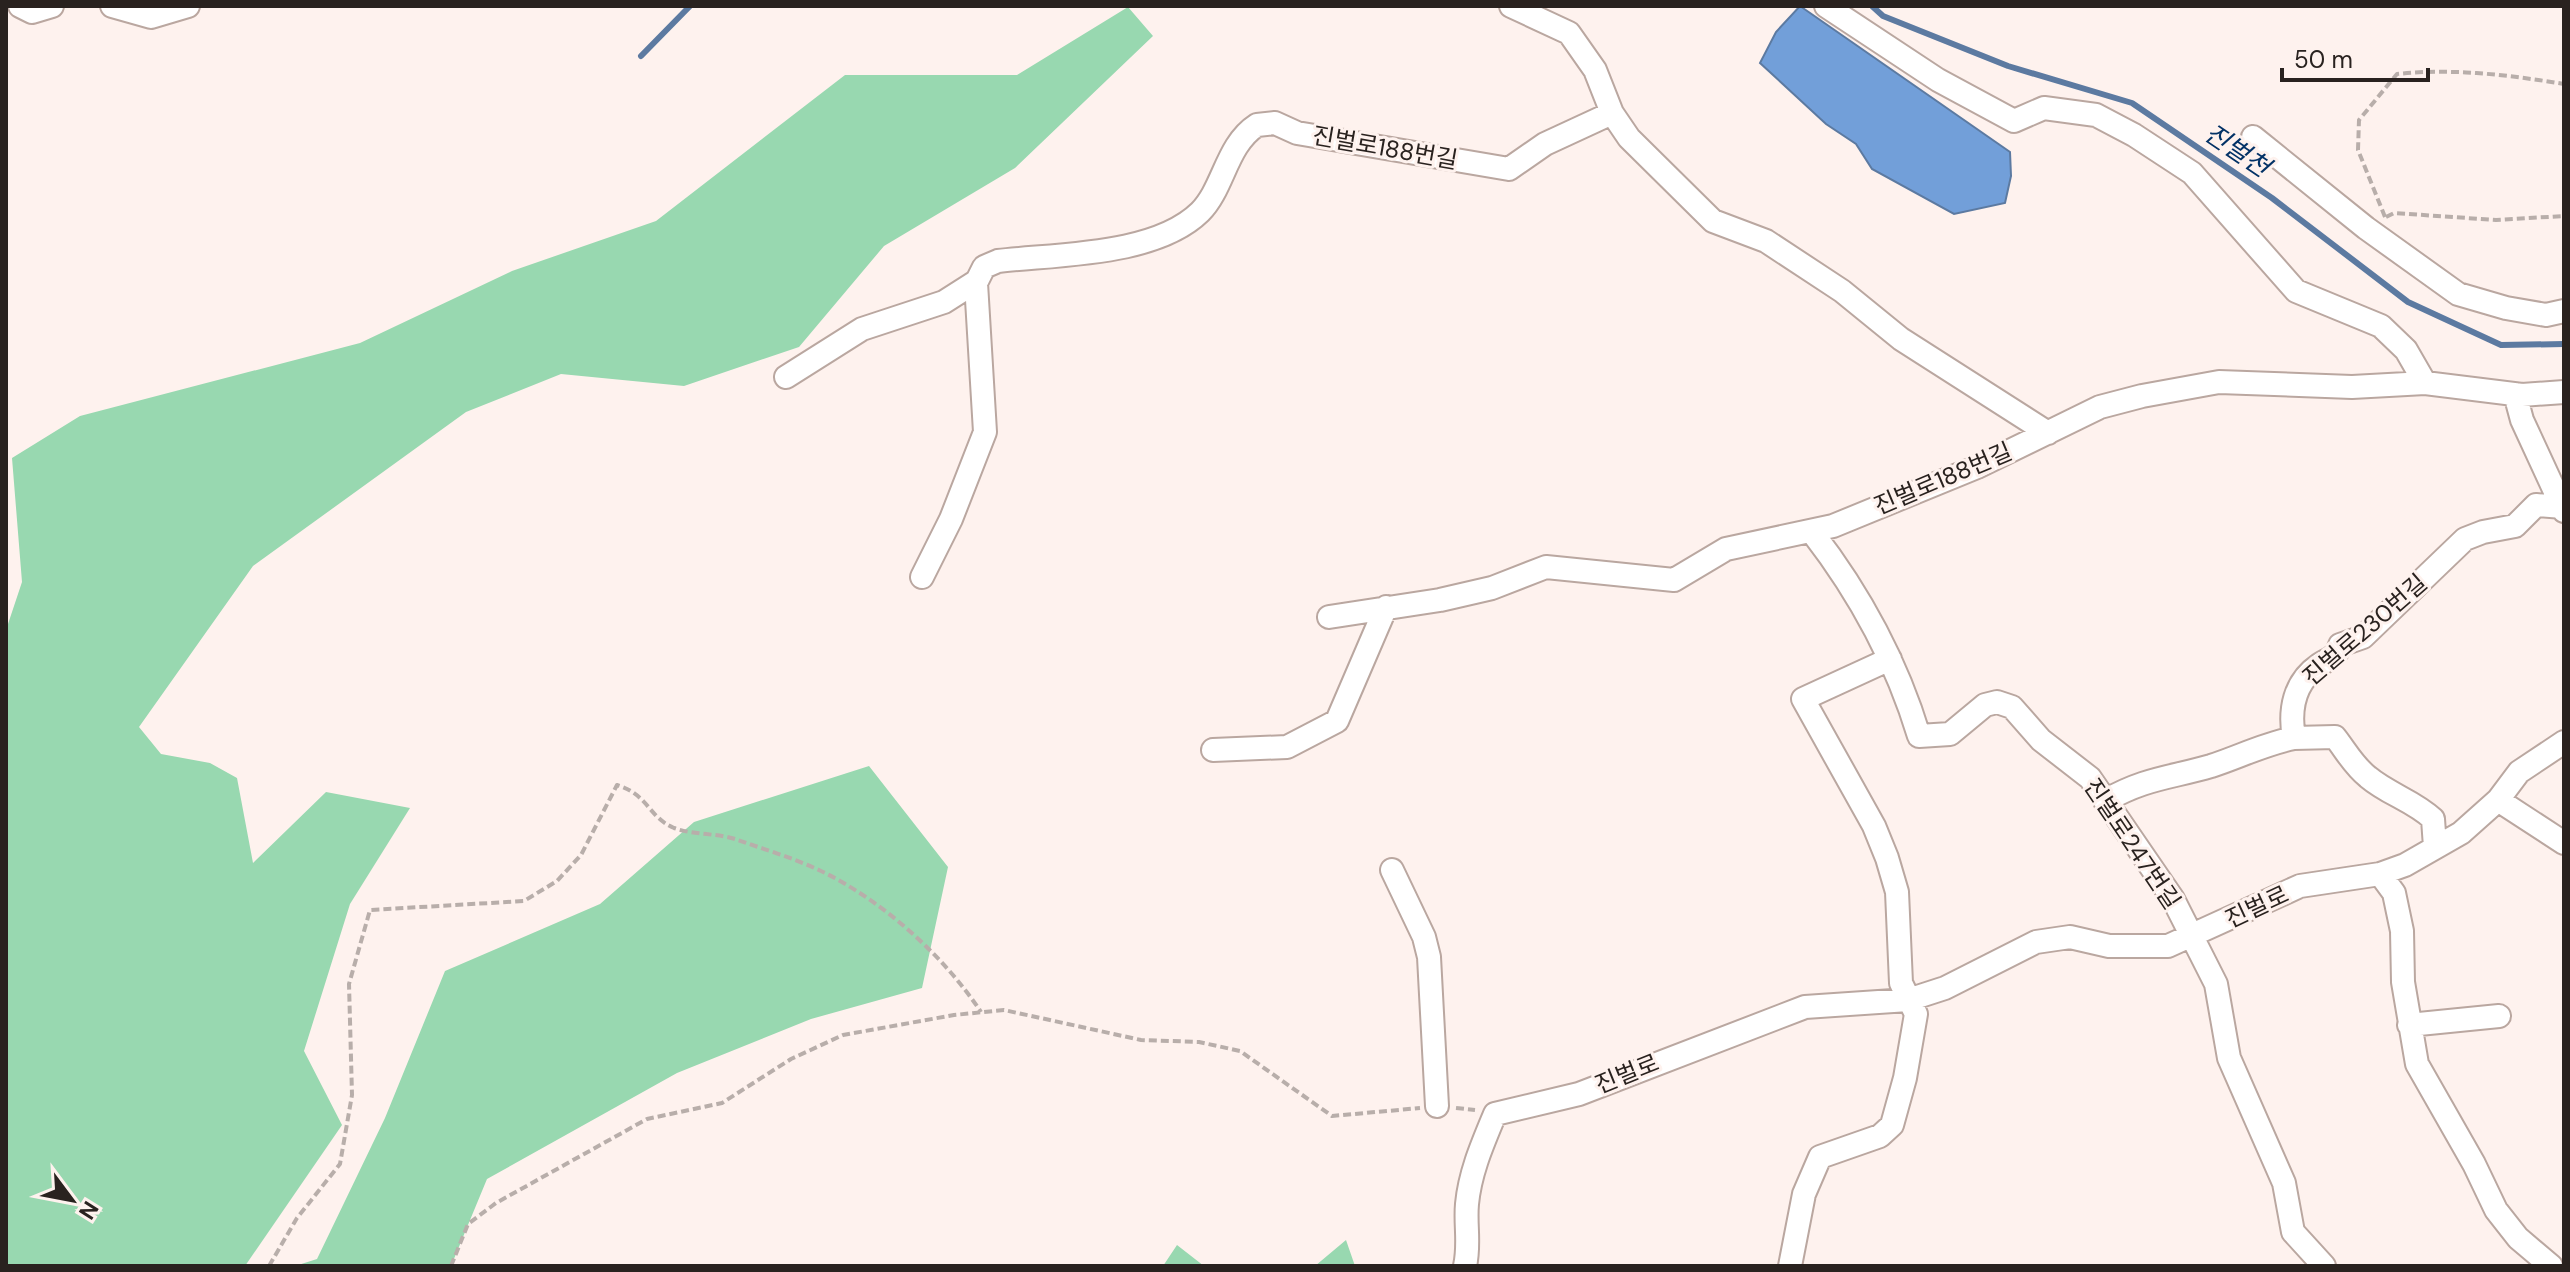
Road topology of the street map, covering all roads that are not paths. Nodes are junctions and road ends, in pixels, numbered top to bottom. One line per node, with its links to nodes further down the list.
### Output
1 (20, 6): 2 (street)
2 (52, 6)
3 (112, 6): 4 (street)
4 (188, 6)
5 (1511, 6): 7 (street)
6 (1826, 6): 12 (street)
7 (1612, 113): 9 (street, 진벌로188번길); 15 (street, 진벌로188번길)
8 (2253, 137): 10 (street)
9 (977, 281): 11 (street); 18 (street)
10 (2564, 311)
11 (786, 377)
12 (2425, 383): 14 (street, 진벌로188번길); 15 (street, 진벌로188번길)
13 (2564, 392): 14 (street, 진벌로188번길)
14 (2515, 394): 16 (street)
15 (2048, 433): 17 (street, 진벌로188번길)
16 (2563, 509): 22 (street, 진벌로230번길)
17 (1812, 532): 19 (street, 진벌로188번길); 21 (street, 진벌로247번길)
18 (922, 577)
19 (1386, 607): 20 (street, 진벌로188번길); 24 (street)
20 (1329, 617)
21 (1890, 659): 26 (street, 진벌로247번길); 32 (street)
22 (2294, 738): 26 (street); 28 (street)
23 (2564, 742): 25 (street, 진벌로)
24 (1213, 750)
25 (2498, 800): 27 (street); 28 (street, 진벌로)
26 (2105, 801): 31 (street, 진벌로247번길)
27 (2564, 843)
28 (2435, 847): 30 (street, 진벌로)
29 (1392, 870): 35 (street)
30 (2380, 874): 31 (street, 진벌로); 34 (street)
31 (2191, 938): 32 (street, 진벌로); 38 (street, 진벌로247번길)
32 (1910, 999): 36 (street, 진벌로); 37 (street)
33 (2499, 1016): 34 (street)
34 (2409, 1025): 39 (street)
35 (1437, 1106)
36 (1465, 1266)
37 (1790, 1266)
38 (2324, 1266)
39 (2551, 1266)

